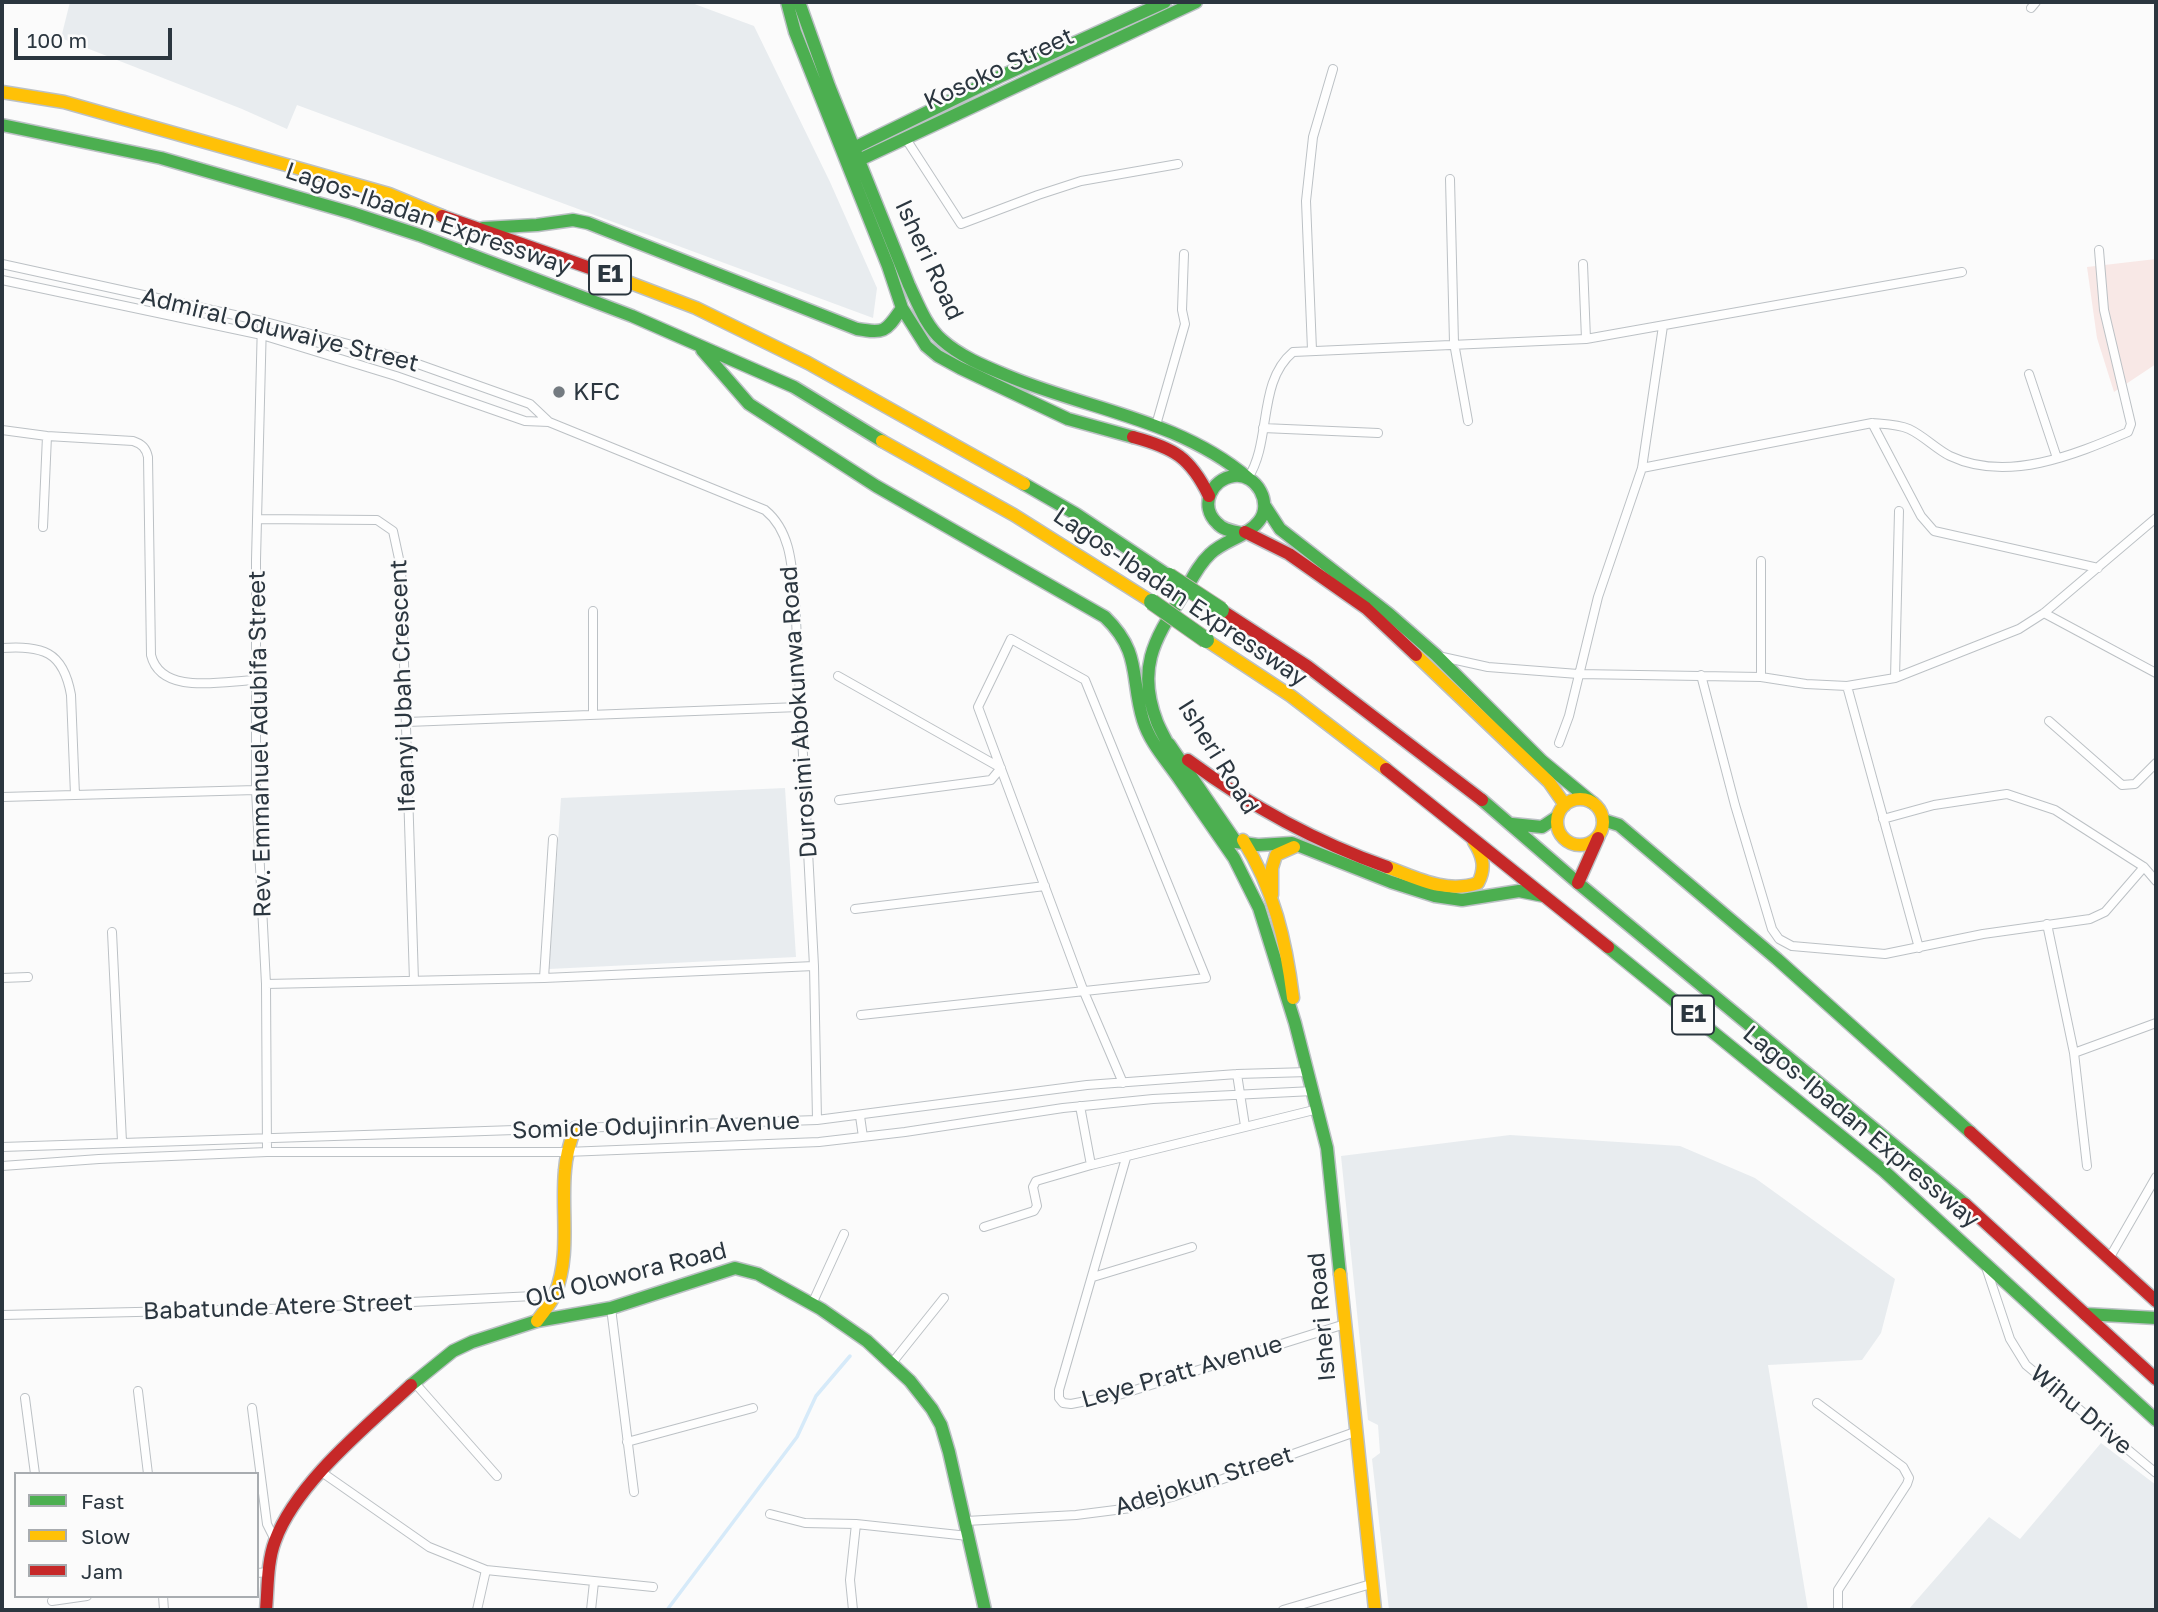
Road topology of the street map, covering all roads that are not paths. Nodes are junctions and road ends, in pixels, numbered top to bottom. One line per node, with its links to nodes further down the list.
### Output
1 (787, 2): 20 (main road, Isheri Road)
2 (799, 2): 10 (main road, Isheri Road)
3 (1165, 2): 6 (main road, Kosoko Street)
4 (1196, 2): 6 (main road, Kosoko Street)
5 (1333, 69): 27 (street)
6 (1003, 84): 9 (main road, Kosoko Street); 10 (main road, Kosoko Street)
7 (2, 92): 13 (main road, Lagos-Ibadan Expressway / E1)
8 (2, 125): 26 (main road, Lagos-Ibadan Expressway / E1)
9 (906, 139): 10 (main road, Kosoko Street); 11 (street)
10 (856, 154): 32 (main road, Isheri Road)
11 (1178, 164)
12 (1450, 179): 25 (street)
13 (472, 228): 20 (main road); 83 (main road, Lagos-Ibadan Expressway / E1, bridge)
14 (2099, 250): 37 (street)
15 (1184, 254): 32 (street)
16 (2, 264): 21 (street, Admiral Oduwaiye Street)
17 (1583, 264): 24 (street)
18 (1962, 272): 22 (street)
19 (2, 280): 23 (street, Admiral Oduwaiye Street)
20 (902, 308): 40 (main road, Isheri Road)
21 (262, 321): 23 (street, Rev. Emmanuel Adubifa Street); 30 (street, Admiral Oduwaiye Street)
22 (1663, 327): 24 (street); 38 (street)
23 (262, 335): 30 (street, Durosimi Abokunwa Road); 45 (street, Rev. Emmanuel Adubifa Street)
24 (1586, 339): 25 (street)
25 (1454, 343): 27 (street); 29 (street)
26 (698, 345): 73 (main road); 80 (main road, Lagos-Ibadan Expressway / E1, bridge)
27 (1312, 350): 33 (street)
28 (2029, 374): 37 (street)
29 (1468, 421)
30 (549, 422): 64 (street, Durosimi Abokunwa Road)
31 (1872, 423): 37 (street); 38 (street); 50 (street)
32 (1156, 425): 39 (main road, Isheri Road)
33 (1263, 428): 35 (street); 39 (street)
34 (2, 430): 36 (street)
35 (1378, 433)
36 (47, 436): 46 (street); 62 (street)
37 (2057, 458)
38 (1642, 468): 57 (street)
39 (1248, 478): 40 (main road); 41 (main road, Isheri Road)
40 (1209, 496): 43 (main road, Isheri Road)
41 (1265, 506): 47 (main road, Isheri Road); 55 (main road)
42 (1899, 511): 61 (street)
43 (1211, 518): 47 (main road); 48 (main road, Isheri Road)
44 (2156, 518): 50 (street)
45 (257, 519): 62 (street, Rev. Emmanuel Adubifa Street); 67 (street, Ifeanyi Ubah Crescent)
46 (43, 527)
47 (1243, 532): 48 (main road, Isheri Road); 79 (main road)
48 (1212, 552): 53 (main road, Isheri Road)
49 (1760, 561): 60 (street)
50 (2098, 568): 52 (street)
51 (593, 611): 65 (street)
52 (2044, 612): 56 (street); 61 (street)
53 (1158, 631): 69 (main road, Isheri Road); 70 (main road, Isheri Road)
54 (2, 648): 75 (street)
55 (1436, 655): 57 (street); 78 (main road)
56 (2156, 673)
57 (1577, 674): 58 (street); 68 (street)
58 (1701, 675): 60 (street); 97 (street)
59 (838, 676): 72 (street)
60 (1761, 677): 63 (street)
61 (1895, 678): 63 (street)
62 (255, 680): 74 (street, Rev. Emmanuel Adubifa Street)
63 (1847, 686): 82 (street)
64 (799, 708): 65 (street); 98 (street, Durosimi Abokunwa Road)
65 (593, 715): 67 (street)
66 (2049, 721): 71 (street)
67 (407, 722): 102 (street, Ifeanyi Ubah Crescent)
68 (1559, 743)
69 (1169, 744): 73 (main road, Isheri Road); 86 (main road)
70 (1188, 760): 80 (main road); 86 (main road, Isheri Road)
71 (2156, 763)
72 (1001, 768): 77 (street); 91 (street); 104 (street)
73 (1180, 780): 106 (main road, Isheri Road)
74 (256, 790): 75 (street); 103 (street, Rev. Emmanuel Adubifa Street)
75 (75, 795): 76 (street)
76 (2, 797)
77 (839, 800)
78 (1593, 803): 79 (main road); 81 (main road)
79 (1561, 811): 83 (main road); 84 (main road)
80 (1447, 816): 93 (main road, Lagos-Ibadan Expressway / E1)
81 (1603, 820): 84 (main road); 134 (main road)
82 (1883, 820): 88 (street); 97 (street)
83 (1512, 824): 90 (main road, Lagos-Ibadan Expressway / E1)
84 (1598, 838): 90 (main road)
85 (553, 839): 101 (street)
86 (1245, 844): 87 (main road); 92 (main road, Isheri Road)
87 (1300, 846): 92 (main road); 93 (main road)
88 (2144, 867): 89 (street); 95 (street)
89 (2156, 881)
90 (1578, 883): 142 (main road, Lagos-Ibadan Expressway / E1)
91 (1045, 886): 94 (street); 104 (street)
92 (1272, 895): 106 (main road, Isheri Road)
93 (1555, 902): 135 (main road, Lagos-Ibadan Expressway / E1)
94 (855, 909)
95 (2048, 924): 97 (street); 108 (street)
96 (112, 932): 122 (street)
97 (1919, 948)
98 (814, 965): 101 (street); 117 (street, Durosimi Abokunwa Road)
99 (28, 977): 100 (street)
100 (2, 978)
101 (544, 978): 102 (street)
102 (414, 981): 103 (street)
103 (266, 985): 121 (street, Rev. Emmanuel Adubifa Street)
104 (1084, 992): 105 (street); 111 (street)
105 (861, 1015)
106 (1295, 1023): 109 (main road, Isheri Road)
107 (2156, 1023): 108 (street)
108 (2074, 1054): 129 (street)
109 (1309, 1072): 110 (street, Somide Odujinrin Avenue); 112 (main road, Isheri Road)
110 (1237, 1074): 111 (street, Somide Odujinrin Avenue); 113 (street)
111 (1123, 1083): 116 (street, Somide Odujinrin Avenue)
112 (1313, 1091): 113 (street); 115 (main road, Isheri Road)
113 (1240, 1095): 114 (street); 118 (street)
114 (1080, 1106): 120 (street); 127 (street)
115 (1318, 1109): 118 (street); 146 (main road, Isheri Road)
116 (860, 1116): 117 (street, Somide Odujinrin Avenue); 120 (street)
117 (817, 1120): 119 (street, Somide Odujinrin Avenue)
118 (1245, 1126): 126 (street)
119 (575, 1128): 121 (street, Somide Odujinrin Avenue); 124 (main road)
120 (863, 1137): 124 (street)
121 (266, 1139): 122 (street, Somide Odujinrin Avenue); 125 (street, Rev. Emmanuel Adubifa Street)
122 (122, 1142): 123 (street, Somide Odujinrin Avenue)
123 (2, 1147)
124 (566, 1152): 125 (street); 137 (main road)
125 (267, 1153): 128 (street)
126 (1126, 1157): 127 (street); 136 (street, Leye Pratt Avenue)
127 (1091, 1165): 131 (street)
128 (2, 1166)
129 (2087, 1166)
130 (2156, 1177): 134 (street)
131 (984, 1227)
132 (844, 1234): 140 (street)
133 (1192, 1247): 136 (street)
134 (2110, 1257): 139 (main road)
135 (1986, 1263): 155 (main road, Lagos-Ibadan Expressway / E1); 161 (street, Wihu Drive)
136 (1093, 1277): 146 (street, Leye Pratt Avenue)
137 (554, 1295): 143 (street, Babatunde Atere Street); 145 (main road)
138 (944, 1298): 147 (street)
139 (2156, 1301)
140 (812, 1304): 141 (main road, Old Olowora Road); 147 (main road, Old Olowora Road)
141 (611, 1308): 145 (main road, Old Olowora Road); 157 (street)
142 (2085, 1314): 144 (main road); 148 (main road, Lagos-Ibadan Expressway / E1)
143 (2, 1315)
144 (2156, 1318)
145 (537, 1321): 149 (main road, Old Olowora Road)
146 (1345, 1324): 156 (main road, Isheri Road)
147 (892, 1363): 166 (main road, Old Olowora Road)
148 (2156, 1379)
149 (414, 1382): 158 (main road, Old Olowora Road); 162 (street)
150 (138, 1391): 160 (street)
151 (25, 1398): 159 (street)
152 (1817, 1403): 182 (street)
153 (252, 1408): 167 (street)
154 (753, 1408): 157 (street)
155 (2156, 1420)
156 (1355, 1432): 166 (street, Adejokun Street); 171 (main road, Isheri Road)
157 (626, 1442): 163 (street)
158 (320, 1471): 167 (main road, Old Olowora Road); 168 (street)
159 (35, 1472)
160 (148, 1472)
161 (2156, 1473)
162 (497, 1476)
163 (634, 1492)
164 (770, 1514): 165 (street, Adejokun Street)
165 (856, 1524): 166 (street, Adejokun Street); 178 (street)
166 (967, 1529): 179 (main road, Old Olowora Road)
167 (275, 1540): 169 (main road, Old Olowora Road)
168 (486, 1570): 170 (street); 176 (street)
169 (263, 1573): 175 (main road, Old Olowora Road)
170 (594, 1582): 172 (street); 177 (street)
171 (1371, 1584): 180 (street); 181 (main road, Isheri Road)
172 (653, 1587)
173 (77, 1598): 174 (street)
174 (52, 1603)
175 (266, 1610)
176 (477, 1610)
177 (591, 1610)
178 (853, 1610)
179 (985, 1610)
180 (1283, 1610)
181 (1375, 1610)
182 (1838, 1610)

